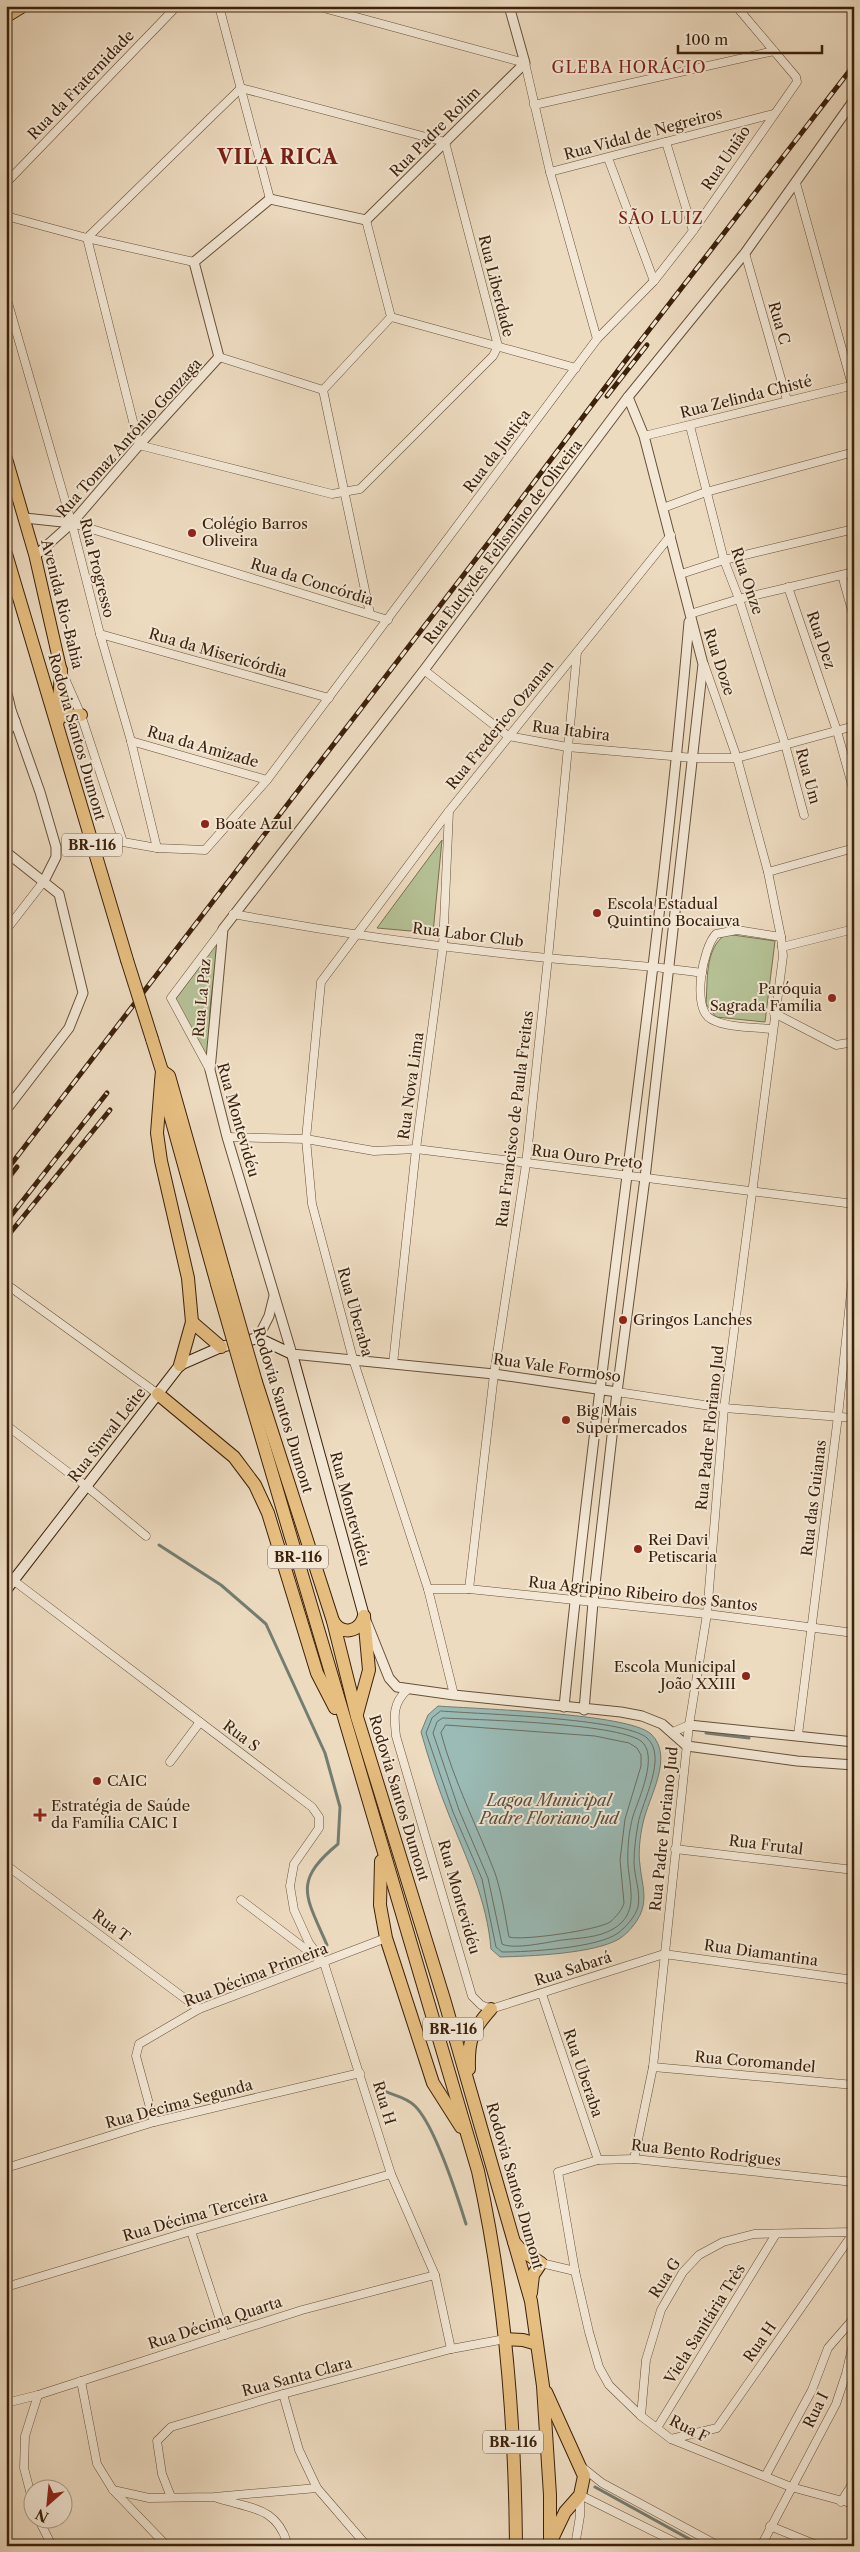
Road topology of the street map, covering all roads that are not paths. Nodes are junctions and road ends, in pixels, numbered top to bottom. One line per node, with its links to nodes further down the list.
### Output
1 (24, 6): 7 (main road)
2 (177, 6): 19 (street, Rua da Fraternidade)
3 (219, 6): 10 (street)
4 (316, 6): 9 (street)
5 (509, 6): 9 (street)
6 (736, 6): 8 (street)
7 (6, 17)
8 (774, 51): 12 (street); 13 (street, Rua União)
9 (525, 63): 12 (street); 15 (street, Rua Padre Rolim)
10 (241, 88): 15 (street); 21 (street); 25 (street)
11 (852, 103): 14 (street); 20 (street, Rua Euclydes Felismino de Oliveira)
12 (534, 105): 18 (street)
13 (773, 114): 16 (street, Rua Vidal de Negreiros); 24 (street, Rua União)
14 (854, 120)
15 (445, 142): 23 (street, Rua Padre Rolim); 32 (street, Rua Liberdade)
16 (666, 142): 17 (street, Rua Vidal de Negreiros); 24 (street)
17 (608, 158): 18 (street, Rua Vidal de Negreiros); 28 (street)
18 (550, 172): 31 (street)
19 (6, 183)
20 (796, 183): 26 (street, Rua Euclydes Felismino de Oliveira); 35 (street)
21 (270, 199): 23 (street); 27 (street)
22 (6, 216): 25 (street)
23 (366, 220): 30 (street)
24 (693, 231): 28 (street, Rua União)
25 (87, 238): 27 (street); 41 (street)
26 (745, 253): 37 (street, Rua Euclydes Felismino de Oliveira); 38 (street, Rua C)
27 (194, 262): 33 (street)
28 (654, 281): 31 (street, Rua União)
29 (6, 296): 50 (street, Rua Progresso)
30 (391, 317): 32 (street); 36 (street)
31 (598, 339): 34 (street, Rua da Justiça)
32 (498, 346): 34 (street); 45 (street, Rua Liberdade)
33 (219, 358): 36 (street); 41 (street, Rua Tomaz Antônio Gonzaga)
34 (576, 368): 64 (street, Rua da Justiça)
35 (853, 385): 38 (street, Rua Zelinda Chisté)
36 (323, 390): 45 (street)
37 (628, 397): 40 (street, Rua Doze); 69 (street, Rua Euclydes Felismino de Oliveira)
38 (786, 400): 39 (street, Rua Zelinda Chisté)
39 (690, 426): 40 (street, Rua Zelinda Chisté); 46 (street, Rua Onze)
40 (644, 436): 48 (street, Rua Doze)
41 (139, 444): 45 (street, Rua Liberdade); 50 (street, Rua Tomaz Antônio Gonzaga)
42 (854, 452): 46 (street)
43 (6, 457): 44 (main road, Avenida Rio-Bahia)
44 (14, 482): 47 (main road); 49 (main road, Avenida Rio-Bahia)
45 (345, 492): 61 (street)
46 (706, 492): 48 (street); 55 (street, Rua Onze)
47 (6, 495)
48 (663, 508): 52 (street, Rua Doze)
49 (25, 518): 50 (street, Rua da Concórdia); 53 (main road, Avenida Rio-Bahia)
50 (72, 523): 53 (street, Rua Tomaz Antônio Gonzaga); 61 (street, Rua da Concórdia); 65 (street, Rua Progresso)
51 (854, 529): 55 (street)
52 (671, 535): 57 (street, Rua Doze); 66 (street, Rua Frederico Ozanan)
53 (35, 556): 68 (main road, Avenida Rio-Bahia)
54 (7, 557): 78 (highway, Rodovia Santos Dumont / BR-116)
55 (724, 560): 57 (street); 60 (street, Rua Onze)
56 (854, 572): 58 (street)
57 (681, 574): 62 (street, Rua Doze)
58 (842, 576): 59 (street); 63 (street)
59 (788, 588): 60 (street); 77 (street, Rua Dez)
60 (739, 599): 62 (street); 82 (street, Rua Onze)
61 (370, 614): 64 (street, Rua da Concórdia)
62 (690, 614): 67 (street, Rua Doze); 84 (street)
63 (854, 618)
64 (388, 620): 71 (street, Rua da Justiça)
65 (100, 634): 71 (street, Rua da Misericórdia); 81 (street, Rua Progresso)
66 (577, 651): 80 (street, Rua Frederico Ozanan); 83 (street, Rua Francisco de Paula Freitas)
67 (703, 664): 85 (street); 86 (street, Rua Doze)
68 (61, 670): 73 (street, Avenida Rio-Bahia); 74 (highway)
69 (424, 670): 80 (street, Rua Itabira); 96 (street, Rua Euclydes Felismino de Oliveira)
70 (6, 689): 72 (street)
71 (329, 698): 87 (street, Rua da Justiça)
72 (9, 708): 75 (street)
73 (80, 715): 74 (highway); 91 (street, Avenida Rio-Bahia)
74 (58, 716): 78 (highway)
75 (15, 721): 79 (street); 95 (street)
76 (854, 726): 77 (street, Rua Itabira)
77 (837, 730): 82 (street, Rua Itabira); 88 (street, Rua Dez)
78 (57, 731): 113 (highway, Rodovia Santos Dumont / BR-116, bridge)
79 (6, 733)
80 (508, 736): 83 (street, Rua Itabira); 89 (street, Rua Frederico Ozanan)
81 (131, 741): 87 (street, Rua da Amizade); 91 (street, Rua Progresso)
82 (785, 744): 86 (street, Rua Itabira); 90 (street, Rua Um)
83 (567, 747): 84 (street, Rua Itabira); 104 (street, Rua Francisco de Paula Freitas)
84 (678, 756): 85 (street, Rua Itabira); 105 (street)
85 (694, 758): 86 (street, Rua Itabira); 106 (street)
86 (738, 758): 94 (street, Rua Doze)
87 (267, 780): 91 (street, Rua da Justiça)
88 (854, 792)
89 (449, 811): 100 (street, Rua Frederico Ozanan); 102 (street, Rua Nova Lima)
90 (804, 815)
91 (157, 848)
92 (854, 848): 94 (street)
93 (6, 852): 95 (street)
94 (768, 872): 101 (street, Rua Doze)
95 (44, 881): 99 (street); 114 (street)
96 (233, 914): 97 (street, Rua Euclydes Felismino de Oliveira); 100 (street, Rua Labor Club)
97 (223, 929): 108 (street, Rua Euclydes Felismino de Oliveira); 112 (street, Rua La Paz)
98 (854, 929): 103 (street)
99 (6, 930)
100 (355, 936): 102 (street, Rua Labor Club); 116 (street, Rua Uberaba)
101 (782, 937): 103 (street, Rua Padre Floriano Jud); 107 (street)
102 (443, 946): 104 (street, Rua Labor Club); 117 (street, Rua Nova Lima)
103 (782, 947): 109 (street, Rua Padre Floriano Jud)
104 (548, 958): 105 (street, Rua Labor Club); 118 (street, Rua Francisco de Paula Freitas)
105 (651, 965): 106 (street, Rua Labor Club); 119 (street)
106 (668, 968): 107 (street, Rua Labor Club); 120 (street)
107 (702, 973): 110 (street)
108 (171, 998): 112 (street, Rua Montevidéu)
109 (774, 1013): 110 (street, Rua Padre Floriano Jud); 111 (street)
110 (772, 1029): 121 (street, Rua Padre Floriano Jud)
111 (854, 1042)
112 (210, 1070): 115 (street, Rua Montevidéu)
113 (162, 1076): 126 (highway); 134 (highway, Rodovia Santos Dumont / BR-116, bridge)
114 (6, 1110)
115 (227, 1137): 116 (street, Rua Ouro Preto); 125 (street, Rua Montevidéu)
116 (306, 1139): 117 (street, Rua Ouro Preto); 130 (street, Rua Uberaba)
117 (416, 1150): 118 (street, Rua Ouro Preto); 131 (street, Rua Nova Lima)
118 (526, 1164): 119 (street, Rua Ouro Preto); 133 (street, Rua Francisco de Paula Freitas)
119 (628, 1176): 120 (street, Rua Ouro Preto); 135 (street)
120 (645, 1178): 121 (street, Rua Ouro Preto); 136 (street)
121 (752, 1192): 122 (street, Rua Ouro Preto); 138 (street, Rua Padre Floriano Jud)
122 (854, 1204)
123 (854, 1264): 139 (street, Rua das Guianas)
124 (6, 1284): 137 (street)
125 (274, 1296): 127 (street); 129 (street, Rua Montevidéu)
126 (192, 1322): 128 (highway); 132 (highway)
127 (258, 1338): 128 (main road, Rua Sinval Leite); 129 (main road, Rua Vale Formoso)
128 (221, 1347): 132 (main road, Rua Sinval Leite)
129 (292, 1354): 130 (street, Rua Vale Formoso); 151 (main road, Rua Montevidéu)
130 (353, 1359): 131 (street, Rua Vale Formoso); 145 (street, Rua Uberaba)
131 (393, 1364): 133 (street, Rua Vale Formoso)
132 (180, 1365): 137 (main road, Rua Sinval Leite)
133 (494, 1374): 135 (street, Rua Vale Formoso); 146 (street, Rua Francisco de Paula Freitas)
134 (251, 1383): 152 (highway, Rodovia Santos Dumont / BR-116); 162 (highway, Rodovia Santos Dumont / BR-116)
135 (599, 1389): 136 (street, Rua Vale Formoso); 148 (street)
136 (617, 1392): 138 (street, Rua Vale Formoso); 149 (street)
137 (158, 1394): 142 (main road, Rua Sinval Leite); 162 (highway)
138 (724, 1408): 139 (street, Rua Vale Formoso); 150 (street, Rua Padre Floriano Jud)
139 (838, 1416): 140 (street, Rua Vale Formoso); 153 (street, Rua das Guianas)
140 (854, 1418)
141 (6, 1425): 142 (street)
142 (86, 1486): 143 (street); 144 (main road, Rua Sinval Leite)
143 (146, 1536)
144 (13, 1580): 147 (main road, Rua Sinval Leite); 160 (street, Rua S)
145 (428, 1589): 146 (street, Rua Agripino Ribeiro dos Santos); 156 (street, Rua Uberaba)
146 (469, 1589): 148 (street, Rua Agripino Ribeiro dos Santos)
147 (6, 1590)
148 (574, 1600): 149 (street, Rua Agripino Ribeiro dos Santos); 157 (street)
149 (593, 1602): 150 (street, Rua Agripino Ribeiro dos Santos); 158 (street)
150 (707, 1614): 153 (street, Rua Agripino Ribeiro dos Santos); 161 (street, Rua Padre Floriano Jud)
151 (364, 1616): 152 (highway); 155 (street, Rua Montevidéu); 159 (highway)
152 (333, 1621): 159 (highway, Rodovia Santos Dumont / BR-116)
153 (812, 1627): 154 (street, Rua Agripino Ribeiro dos Santos); 164 (street, Rua das Guianas)
154 (854, 1633)
155 (407, 1690): 156 (street); 180 (street, Rua Montevidéu)
156 (454, 1695): 157 (street)
157 (564, 1707): 158 (street)
158 (584, 1710): 163 (street)
159 (357, 1717): 184 (highway, Rodovia Santos Dumont / BR-116)
160 (200, 1722): 167 (street); 176 (street, Rua S)
161 (688, 1725): 163 (street); 164 (street); 166 (street, Rua Padre Floriano Jud)
162 (348, 1731): 169 (highway, Rodovia Santos Dumont / BR-116)
163 (673, 1732): 166 (street)
164 (798, 1735): 165 (street)
165 (854, 1742)
166 (687, 1746): 168 (street); 170 (street, Rua Padre Floriano Jud)
167 (170, 1762)
168 (854, 1765)
169 (380, 1844): 174 (highway); 186 (highway, Rodovia Santos Dumont / BR-116)
170 (675, 1849): 172 (street, Rua Frutal); 175 (street, Rua Padre Floriano Jud)
171 (6, 1866): 179 (street, Rua T)
172 (854, 1870)
173 (241, 1900): 176 (street)
174 (386, 1938): 176 (street, Rua Décima Primeira); 186 (highway)
175 (664, 1954): 177 (street, Rua Diamantina); 178 (street, Rua Sabará); 181 (street, Rua Padre Floriano Jud)
176 (324, 1963): 179 (street, Rua Décima Primeira); 182 (street, Rua H)
177 (854, 1980)
178 (542, 1994): 180 (street, Rua Sabará); 188 (street, Rua Uberaba)
179 (200, 2009): 185 (street, Rua Décima Primeira)
180 (491, 2009): 184 (highway)
181 (653, 2067): 183 (street, Rua Coromandel); 187 (street, Rua Padre Floriano Jud)
182 (360, 2073): 185 (street, Rua Décima Segunda); 192 (street, Rua H)
183 (854, 2085)
184 (471, 2091): 197 (highway, Rodovia Santos Dumont / BR-116)
185 (154, 2122): 189 (street, Rua Décima Segunda)
186 (470, 2140): 205 (highway, Rodovia Santos Dumont / BR-116)
187 (634, 2158): 188 (street, Rua Bento Rodrigues); 193 (street, Rua Bento Rodrigues)
188 (598, 2160): 191 (street, Rua Bento Rodrigues)
189 (6, 2168)
190 (854, 2170): 193 (street)
191 (558, 2172): 199 (street, Rua F)
192 (391, 2174): 194 (street, Rua Décima Terceira); 200 (street, Rua H)
193 (853, 2182)
194 (191, 2231): 201 (street, Rua Décima Terceira); 204 (street)
195 (854, 2232): 196 (street, Rua G); 216 (street, Rua H)
196 (776, 2234): 214 (street, Rua G); 215 (street, Viela Sanitária Três)
197 (512, 2240): 198 (highway); 202 (highway, Rodovia Santos Dumont / BR-116)
198 (541, 2263): 199 (street); 202 (highway)
199 (575, 2271): 214 (street, Rua F)
200 (434, 2275): 204 (street, Rua Décima Quarta); 208 (street, Rua H)
201 (6, 2288)
202 (531, 2301): 207 (highway, Rodovia Santos Dumont / BR-116)
203 (854, 2318): 218 (street)
204 (224, 2335): 209 (street, Rua Décima Quarta)
205 (505, 2339): 207 (highway); 208 (street, Rua Santa Clara); 236 (highway, Rodovia Santos Dumont / BR-116)
206 (854, 2340): 221 (street, Rua I)
207 (536, 2344): 210 (highway, Rodovia Santos Dumont / BR-116)
208 (451, 2349): 211 (street, Rua Santa Clara)
209 (81, 2381): 212 (street, Rua Décima Quarta); 223 (street)
210 (543, 2386): 217 (highway); 231 (highway, Rodovia Santos Dumont / BR-116)
211 (283, 2394): 222 (street); 225 (street, Rua Santa Clara)
212 (38, 2395): 213 (street, Rua Décima Quarta); 219 (street)
213 (6, 2403)
214 (641, 2416): 215 (street, Rua F)
215 (657, 2428): 216 (street, Rua F)
216 (671, 2439): 218 (street, Rua F)
217 (579, 2465): 224 (highway); 239 (street)
218 (766, 2475): 221 (street, Rua F)
219 (27, 2480)
220 (854, 2481): 227 (street)
221 (791, 2487): 227 (street, Rua F); 229 (street, Rua I)
222 (317, 2488): 226 (street); 235 (street)
223 (113, 2490): 225 (street); 233 (street)
224 (580, 2495): 231 (highway); 237 (street); 238 (street)
225 (171, 2496): 226 (street)
226 (214, 2497): 234 (street)
227 (841, 2502): 228 (street, Rua F)
228 (854, 2504)
229 (770, 2526): 240 (street, Rua I); 241 (street)
230 (44, 2530): 232 (street)
231 (551, 2544)
232 (52, 2546)
233 (167, 2546)
234 (288, 2546)
235 (367, 2546)
236 (516, 2546)
237 (575, 2546)
238 (683, 2546)
239 (719, 2546)
240 (760, 2546)
241 (819, 2546)

